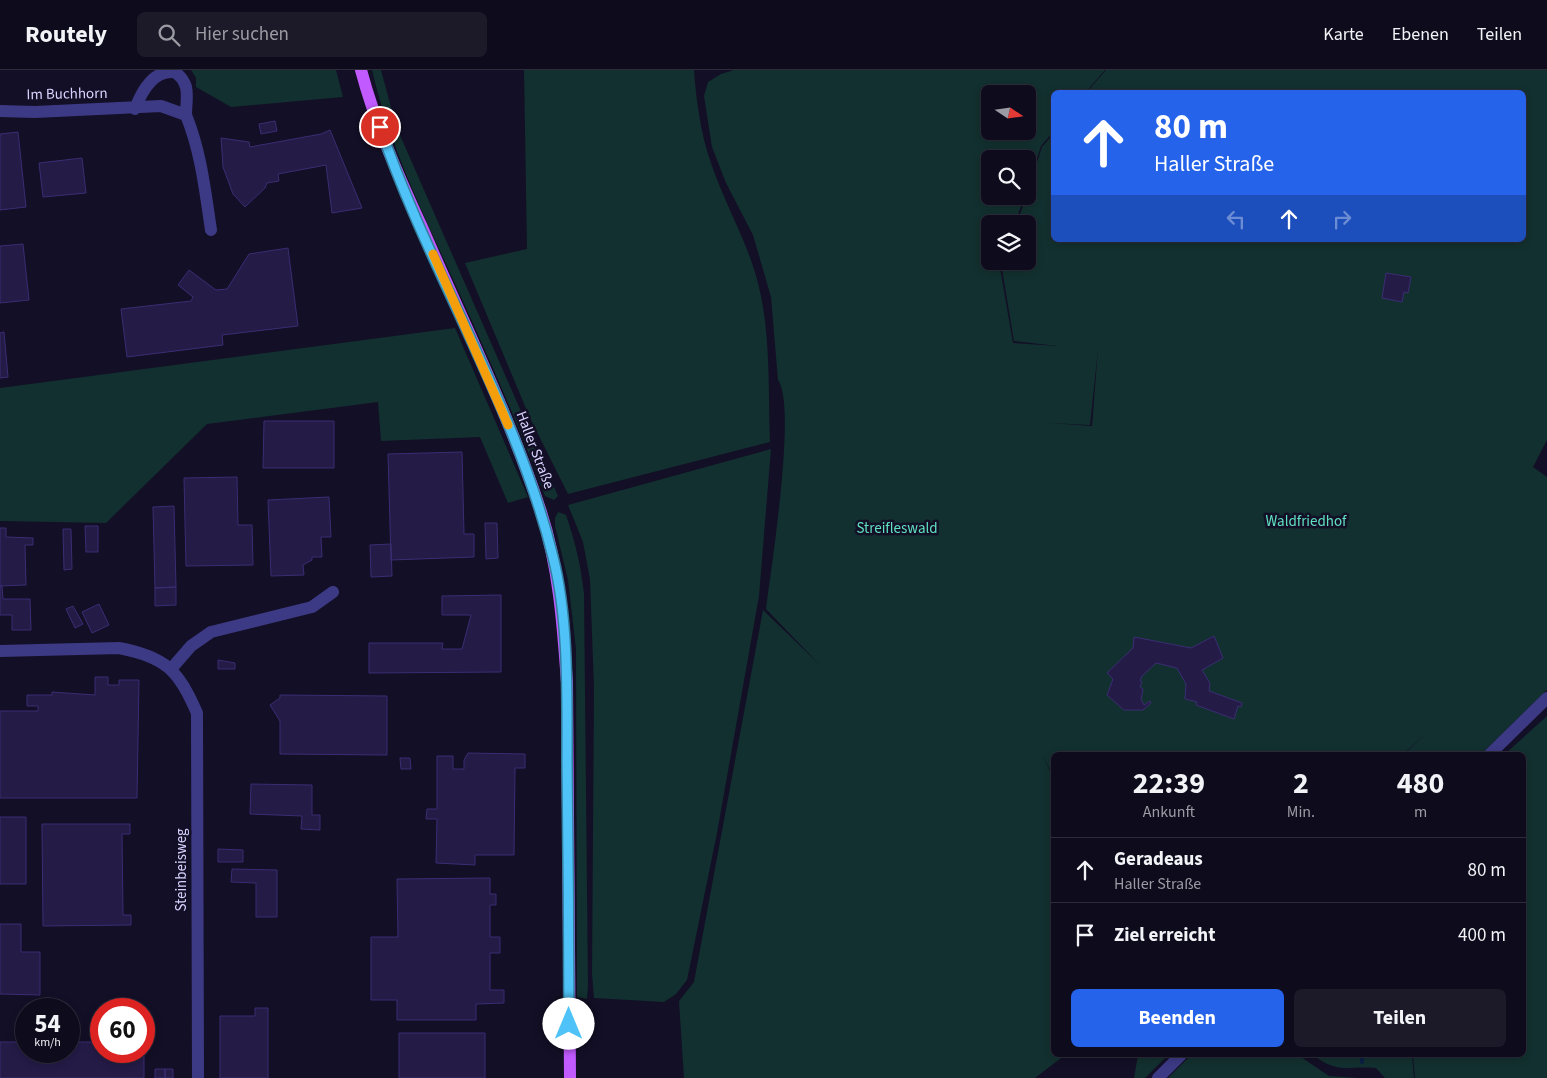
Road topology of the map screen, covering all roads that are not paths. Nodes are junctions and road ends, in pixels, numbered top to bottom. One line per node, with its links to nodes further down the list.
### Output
1 (361, 70): 13 (main road, Haller Straße)
2 (134, 108): 3 (street, Im Buchhorn); 4 (street, Im Buchhorn); 4 (street)
3 (0, 111)
4 (186, 115): 5 (street)
5 (211, 230)
6 (333, 592): 8 (street)
7 (0, 651): 8 (street, Steinbeisweg)
8 (171, 669): 12 (street, Steinbeisweg)
9 (1547, 698): 10 (street)
10 (1492, 752)
11 (1179, 1057): 14 (street)
12 (198, 1078)
13 (570, 1078)
14 (1158, 1078)

